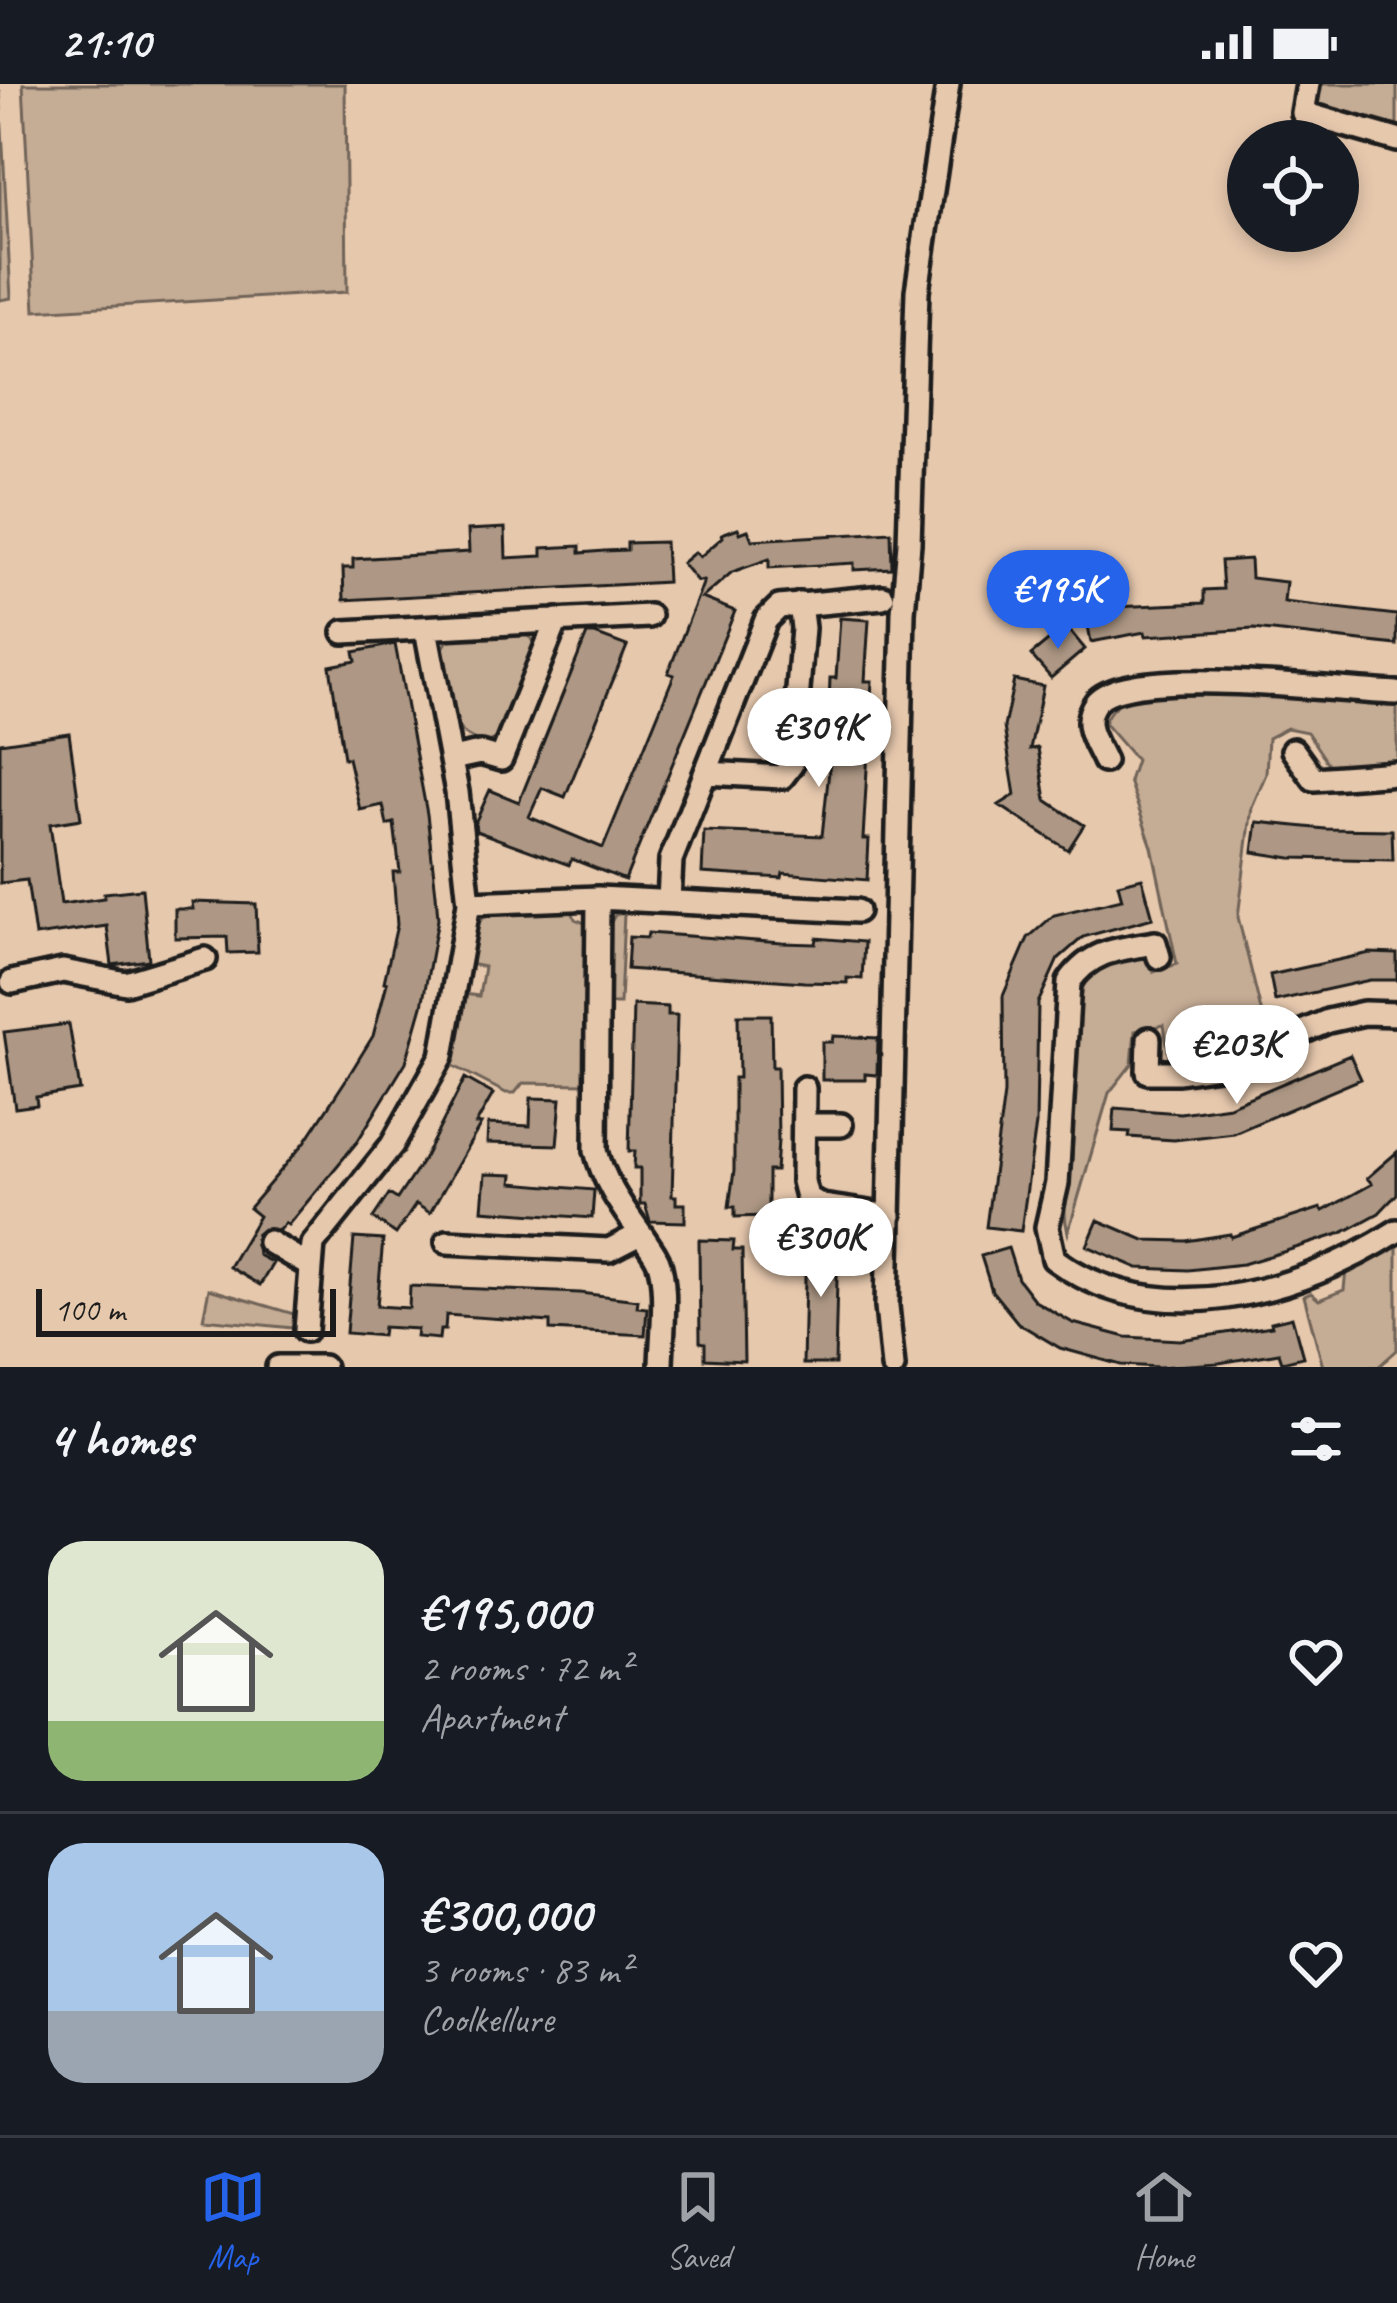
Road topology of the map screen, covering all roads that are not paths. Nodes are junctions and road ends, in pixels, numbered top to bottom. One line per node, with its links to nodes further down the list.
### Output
1 (948, 84): 28 (street)
2 (1308, 84): 3 (street)
3 (1397, 140)
4 (883, 597): 5 (street)
5 (800, 604): 14 (street); 14 (street)
6 (649, 616): 7 (street)
7 (557, 620): 8 (street); 12 (street)
8 (426, 628): 9 (street); 12 (street)
9 (344, 632)
10 (1397, 693): 13 (street)
11 (1293, 751): 15 (street)
12 (452, 759): 18 (street)
13 (1104, 761)
14 (706, 773): 17 (street)
15 (1397, 773)
16 (598, 898): 17 (street); 18 (street); 30 (street)
17 (669, 902): 19 (street)
18 (469, 903): 33 (street)
19 (857, 911)
20 (1159, 957): 29 (street)
21 (205, 959): 22 (street)
22 (12, 982)
23 (1397, 1013): 24 (street)
24 (1149, 1039)
25 (804, 1088): 26 (street)
26 (804, 1125): 27 (street); 28 (street)
27 (841, 1125)
28 (890, 1216): 38 (street)
29 (1397, 1231)
30 (638, 1235): 32 (street); 37 (street)
31 (269, 1242): 33 (street)
32 (447, 1242)
33 (310, 1266): 34 (street)
34 (306, 1330)
35 (278, 1367): 36 (street)
36 (323, 1367)
37 (661, 1367)
38 (893, 1367)

